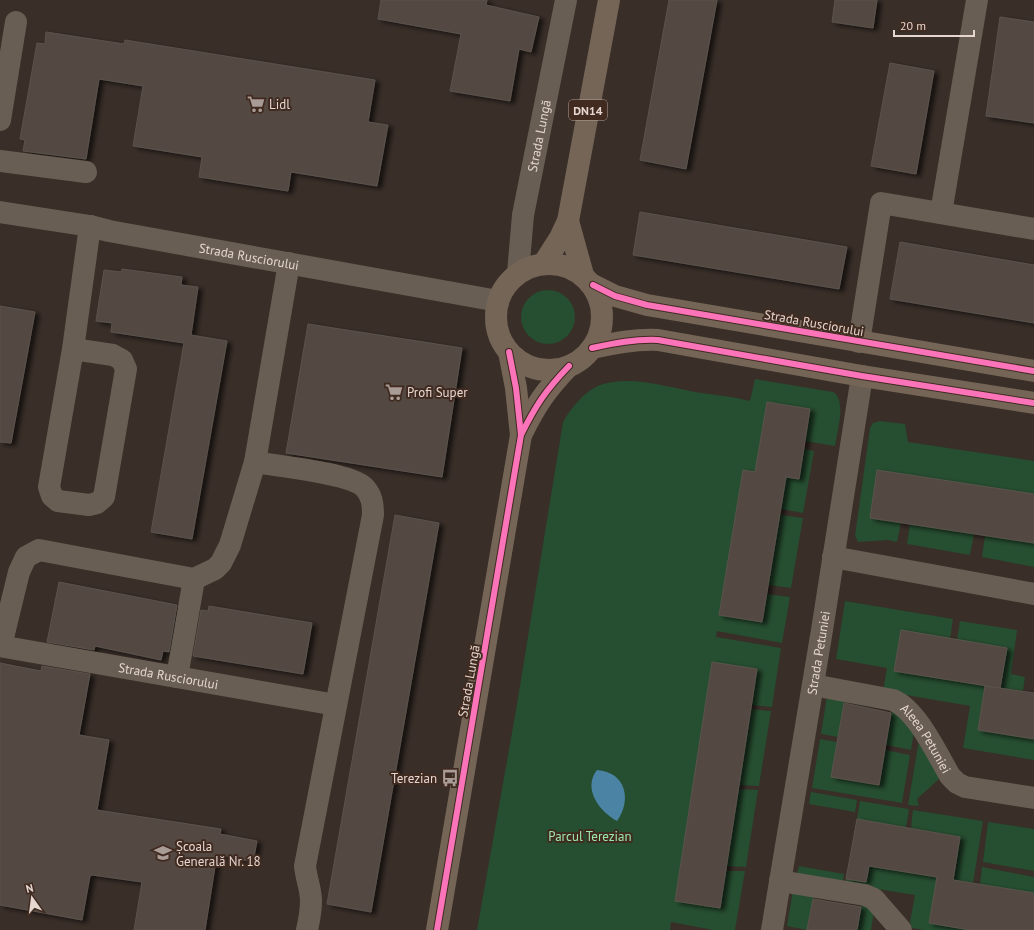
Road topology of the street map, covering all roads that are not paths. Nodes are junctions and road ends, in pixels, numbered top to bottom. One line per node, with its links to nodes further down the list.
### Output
1 (566, 0): 15 (street, Strada Lungă)
2 (609, 0): 10 (main road, DN14)
3 (977, 0): 9 (street)
4 (16, 22): 5 (street)
5 (0, 120)
6 (0, 161): 7 (street)
7 (86, 172)
8 (0, 212): 11 (street, Strada Rusciorului)
9 (941, 213): 12 (street); 18 (street)
10 (568, 221): 14 (main road, DN14); 16 (main road)
11 (90, 226): 13 (street, Strada Rusciorului); 20 (street)
12 (1034, 229)
13 (289, 263): 17 (street, Strada Rusciorului); 27 (street)
14 (544, 263): 15 (main road); 16 (main road)
15 (518, 273): 17 (main road)
16 (588, 280): 18 (main road, Strada Rusciorului); 19 (main road)
17 (498, 301): 21 (main road)
18 (859, 342): 23 (main road, Strada Rusciorului)
19 (592, 348): 22 (main road); 24 (main road)
20 (74, 349): 20 (street)
21 (509, 352): 22 (main road); 26 (main road, Strada Lungă)
22 (568, 366): 26 (main road, Strada Lungă)
23 (1034, 371)
24 (862, 376): 25 (main road); 28 (street, Strada Petuniei)
25 (1034, 403)
26 (521, 435): 38 (main road, Strada Lungă)
27 (255, 462): 29 (street); 34 (street)
28 (832, 558): 30 (street); 33 (street, Strada Petuniei)
29 (194, 579): 31 (street); 32 (street)
30 (1034, 594)
31 (1, 646): 32 (street, Strada Rusciorului)
32 (177, 677): 34 (street, Strada Rusciorului)
33 (813, 685): 35 (street, Aleea Petuniei); 36 (street, Strada Petuniei)
34 (336, 705): 37 (street)
35 (1034, 798)
36 (780, 881): 39 (street, Strada Petuniei); 40 (street)
37 (307, 930)
38 (437, 930)
39 (772, 930)
40 (901, 930)

